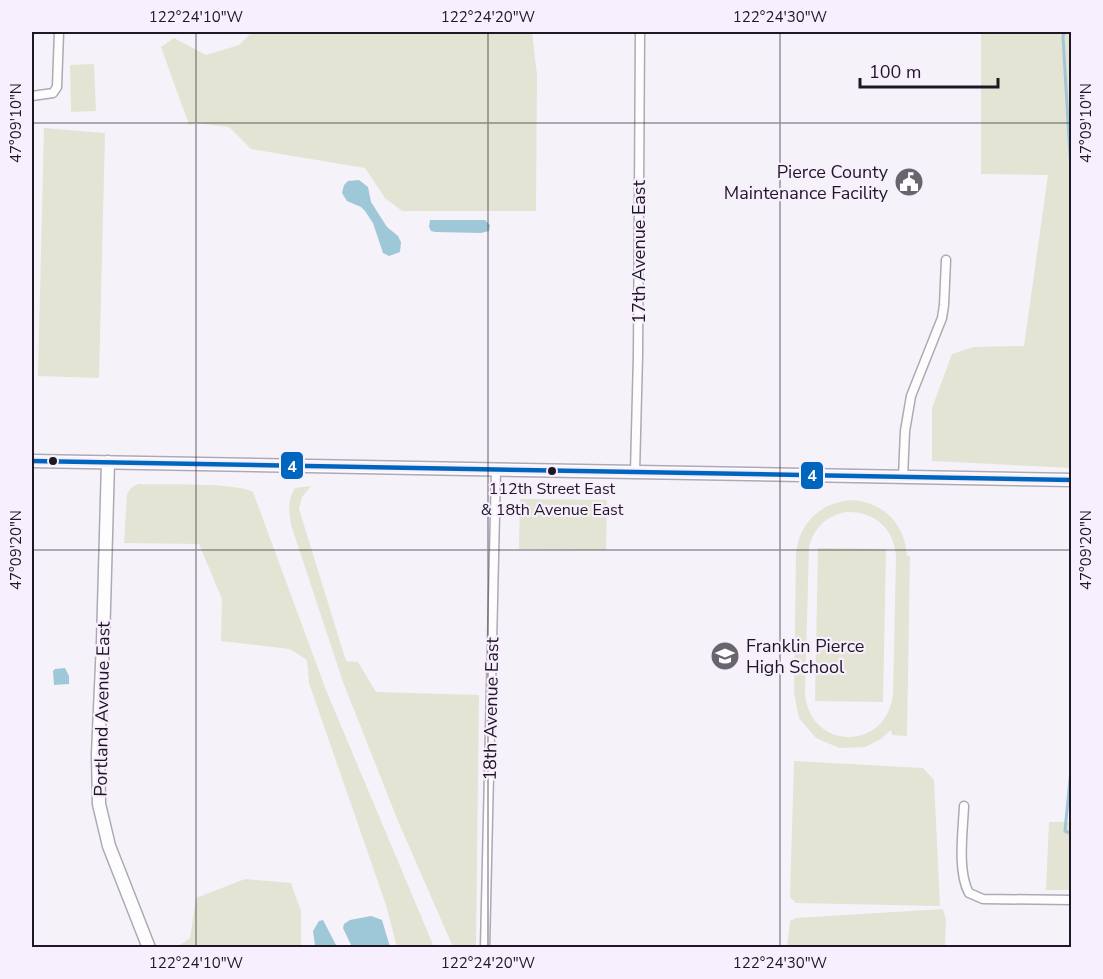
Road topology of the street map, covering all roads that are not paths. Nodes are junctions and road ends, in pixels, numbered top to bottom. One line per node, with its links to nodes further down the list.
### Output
1 (59, 32): 3 (street)
2 (640, 32): 8 (street, 17th Avenue East)
3 (32, 96)
4 (946, 260): 9 (street)
5 (32, 461): 6 (main road)
6 (108, 462): 7 (main road); 13 (main road, Portland Avenue East)
7 (496, 470): 8 (main road); 14 (street, 18th Avenue East)
8 (634, 472): 9 (main road)
9 (903, 477): 10 (main road)
10 (1071, 480)
11 (964, 806): 12 (street)
12 (1071, 900)
13 (149, 948)
14 (486, 948)

